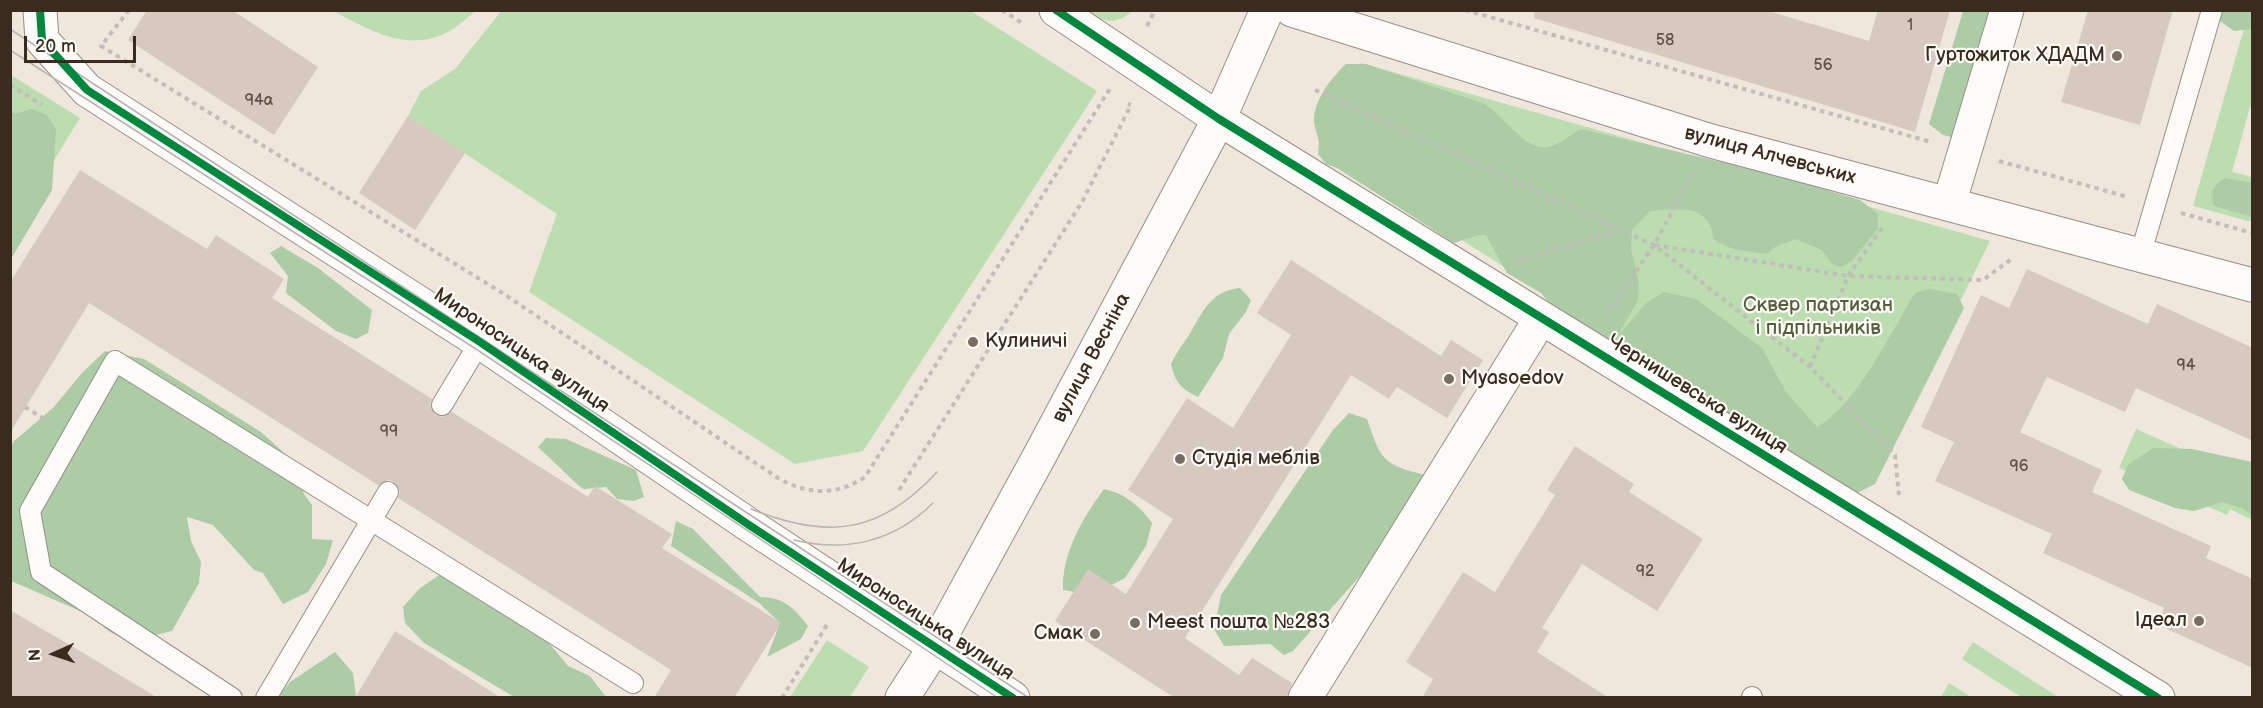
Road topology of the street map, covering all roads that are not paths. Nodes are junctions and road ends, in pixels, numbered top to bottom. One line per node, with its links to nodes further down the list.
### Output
1 (40, 10): 12 (street, Мироносицька вулиця)
2 (1056, 10): 7 (street, Чернишевська вулиця)
3 (1267, 10): 7 (street, вулиця Весніна)
4 (1292, 10): 8 (street, вулиця Алчевських)
5 (2007, 10): 8 (street)
6 (2212, 10): 9 (lane)
7 (1219, 119): 11 (street, Чернишевська вулиця); 16 (street, вулиця Весніна)
8 (1949, 204): 9 (street, вулиця Алчевських)
9 (2140, 256): 10 (street, вулиця Алчевських)
10 (2253, 285)
11 (1541, 318): 22 (street); 23 (street, Чернишевська вулиця)
12 (480, 342): 13 (lane); 16 (street, Мироносицька вулиця)
13 (442, 405)
14 (388, 492): 15 (lane)
15 (372, 519): 17 (lane); 18 (lane); 19 (lane)
16 (935, 647): 20 (street, вулиця Весніна); 21 (street, Мироносицька вулиця)
17 (633, 683)
18 (232, 698)
19 (266, 698)
20 (902, 698)
21 (1013, 698)
22 (1305, 698)
23 (2158, 698)

